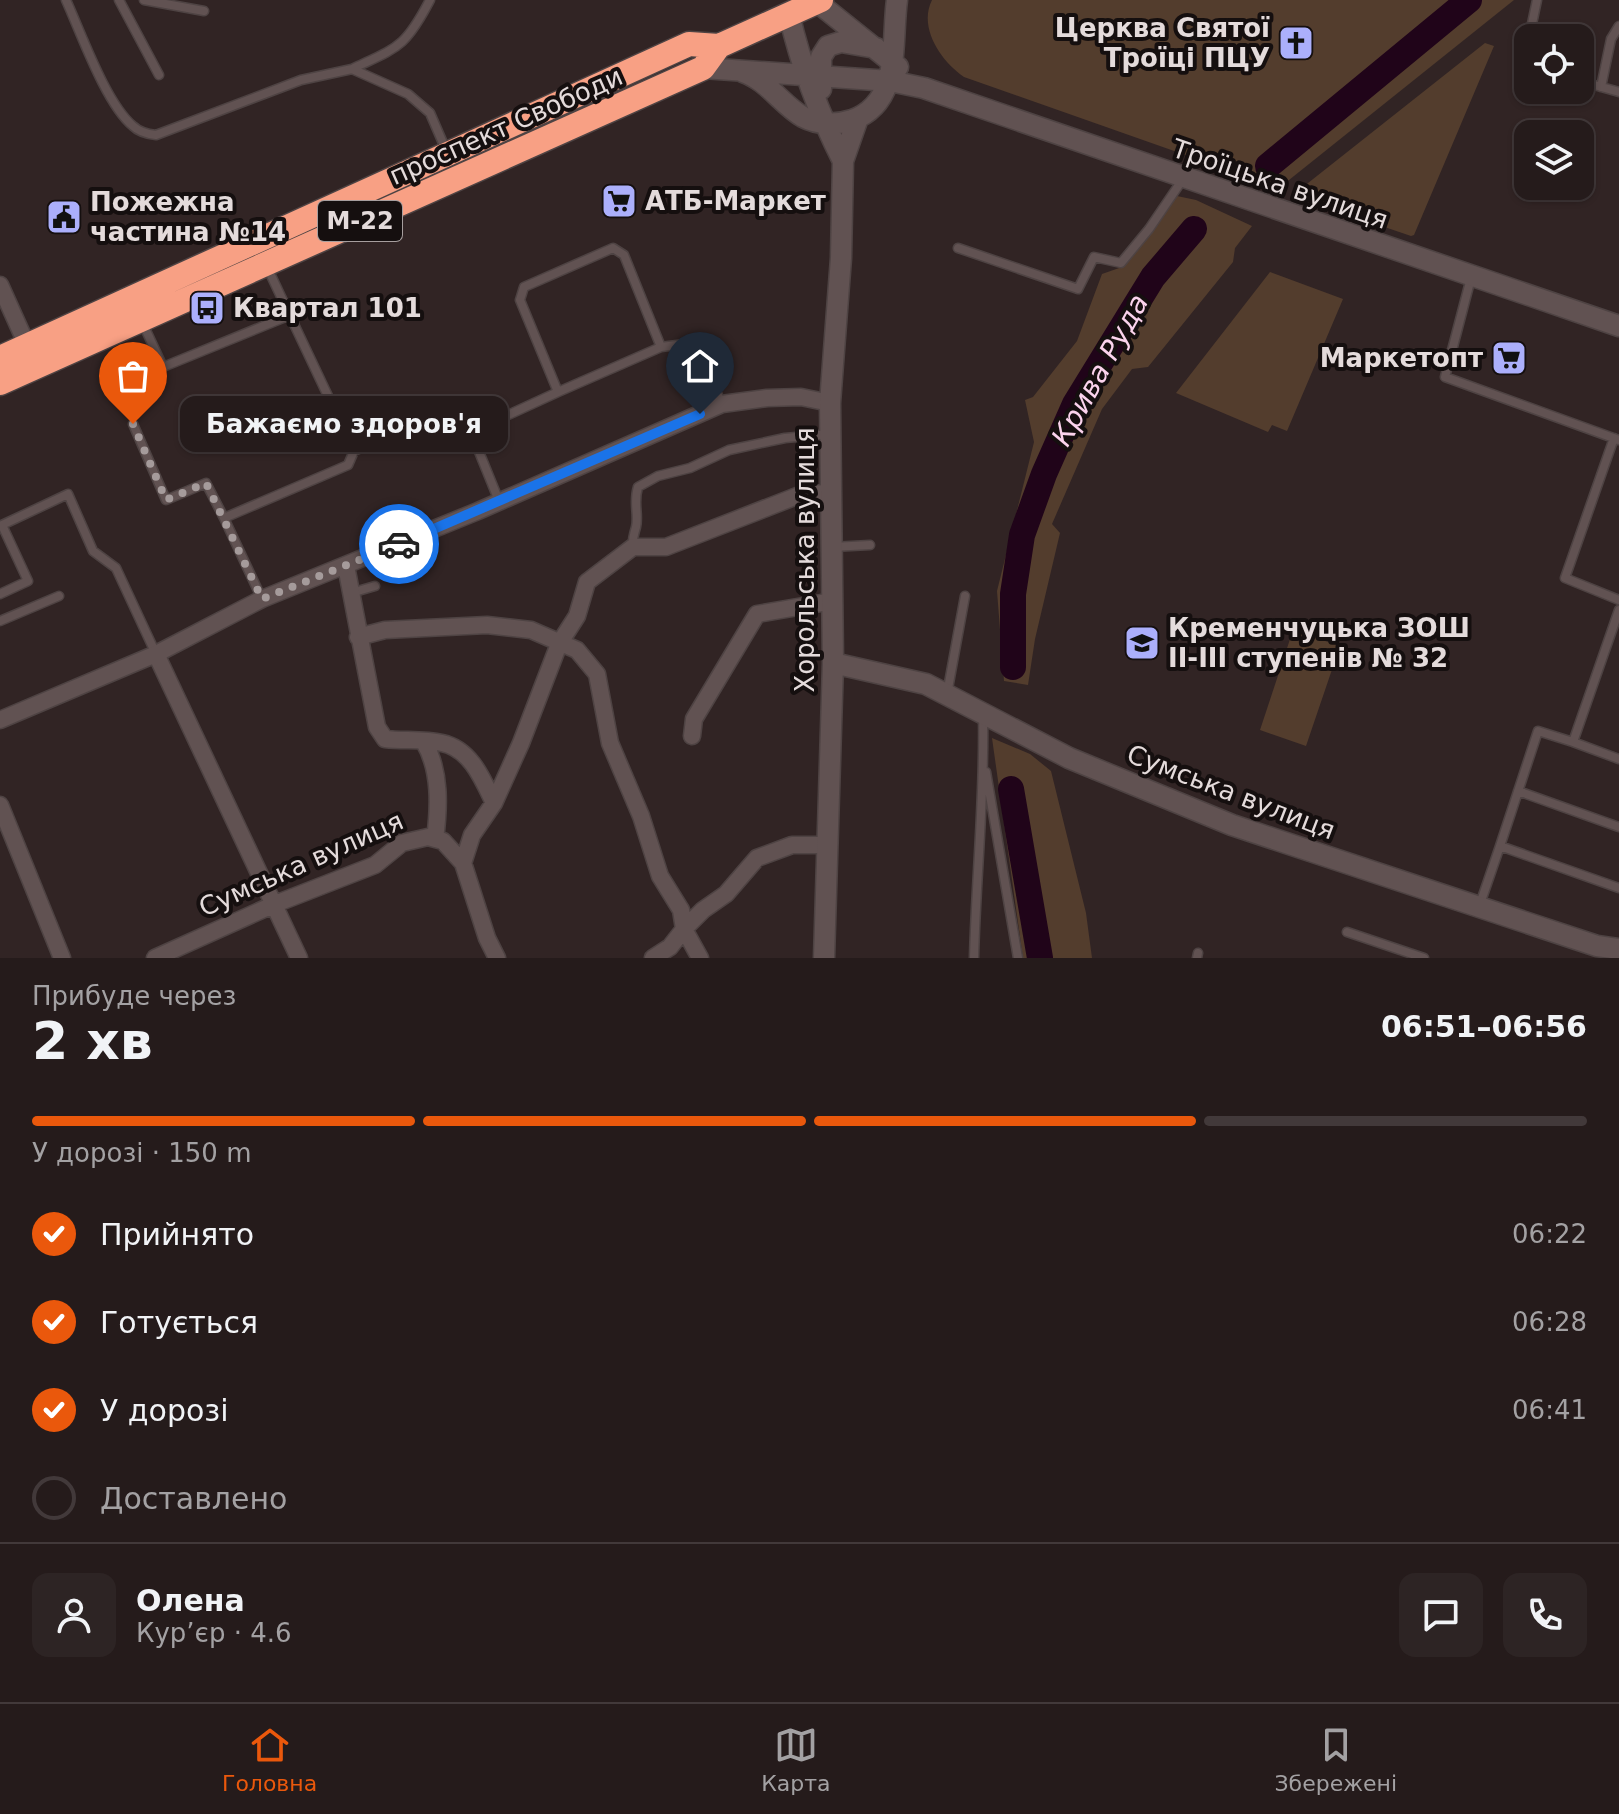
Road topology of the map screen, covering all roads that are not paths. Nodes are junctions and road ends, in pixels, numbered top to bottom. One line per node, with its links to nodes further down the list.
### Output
1 (66, 0): 16 (lane)
2 (119, 0): 19 (lane)
3 (144, 0): 8 (lane)
4 (430, 0): 16 (lane)
5 (897, 0): 14 (street)
6 (1537, 0): 10 (lane)
7 (819, 1): 9 (highway, проспект Свободи / М-22); 14 (street)
8 (204, 11)
9 (789, 14): 13 (highway, проспект Свободи / М-22); 18 (street)
10 (1532, 24)
11 (1619, 26): 21 (lane)
12 (848, 45): 14 (street); 18 (street); 18 (street)
13 (719, 46): 15 (highway, проспект Свободи / М-22); 25 (highway, проспект Свободи / М-22)
14 (886, 64): 18 (street); 23 (street); 27 (street, Троїцька вулиця)
15 (703, 68): 17 (street); 29 (highway, проспект Свободи / М-22)
16 (352, 69): 25 (lane)
17 (732, 69): 18 (street); 24 (street)
18 (820, 73): 24 (street)
19 (159, 75)
20 (1594, 85): 21 (lane)
21 (1601, 87): 22 (lane)
22 (1619, 92)
23 (858, 118): 24 (street); 26 (street)
24 (824, 123): 26 (street)
25 (448, 154): 36 (highway, проспект Свободи / М-22)
26 (843, 161): 40 (street, Хорольська вулиця)
27 (1184, 179): 28 (lane); 30 (street, Троїцька вулиця)
28 (958, 248)
29 (265, 263): 32 (lane); 33 (highway, проспект Свободи / М-22)
30 (1472, 276): 34 (street, Троїцька вулиця); 45 (lane)
31 (0, 285): 36 (street)
32 (288, 316): 33 (lane); 46 (lane)
33 (141, 319): 36 (highway, проспект Свободи / М-22)
34 (1619, 326)
35 (661, 347): 39 (lane); 39 (lane); 41 (lane)
36 (32, 356): 37 (highway, проспект Свободи / М-22); 38 (highway, проспект Свободи / М-22)
37 (0, 358)
38 (0, 383)
39 (558, 392): 43 (lane)
40 (830, 403): 41 (street); 44 (street, Хорольська вулиця)
41 (722, 404): 48 (street)
42 (133, 424): 49 (lane)
43 (471, 432): 46 (lane); 48 (lane)
44 (830, 434): 47 (street, Хорольська вулиця); 51 (lane)
45 (1617, 439): 60 (lane)
46 (354, 451): 49 (lane)
47 (831, 493): 51 (street); 52 (street, Хорольська вулиця)
48 (499, 502): 53 (street)
49 (224, 518): 59 (lane)
50 (870, 545): 52 (lane)
51 (633, 547): 65 (street)
52 (832, 547): 61 (street, Хорольська вулиця)
53 (346, 566): 56 (street); 59 (street)
54 (375, 586): 56 (lane)
55 (0, 594): 66 (lane)
56 (351, 594): 64 (street)
57 (59, 596): 63 (lane)
58 (965, 596): 68 (lane)
59 (262, 599): 66 (street)
60 (1619, 600)
61 (833, 601): 67 (street, Хорольська вулиця); 71 (street)
62 (1619, 610): 73 (lane)
63 (0, 621)
64 (358, 637): 65 (street); 72 (street)
65 (559, 644): 77 (street); 87 (street)
66 (156, 654): 70 (street); 85 (street)
67 (833, 663): 68 (street, Сумська вулиця); 81 (street, Хорольська вулиця)
68 (946, 694): 69 (street, Сумська вулиця)
69 (983, 714): 75 (lane); 86 (street, Сумська вулиця)
70 (0, 720)
71 (692, 736)
72 (424, 742): 77 (street); 80 (street)
73 (1573, 742): 74 (lane); 76 (lane)
74 (1619, 759)
75 (984, 760): 97 (lane); 98 (lane)
76 (1518, 791): 79 (lane); 82 (lane)
77 (494, 803): 83 (street)
78 (0, 805): 90 (street)
79 (1619, 827)
80 (435, 839): 83 (street, Сумська вулиця); 85 (street, Сумська вулиця)
81 (828, 845): 87 (street); 96 (street, Хорольська вулиця)
82 (1500, 846): 84 (lane); 86 (lane)
83 (463, 863): 93 (street)
84 (1619, 888)
85 (275, 904): 91 (street, Сумська вулиця); 92 (street)
86 (1479, 907): 89 (street, Сумська вулиця)
87 (684, 929): 94 (street); 95 (street)
88 (1347, 932): 99 (lane)
89 (1619, 949)
90 (62, 958)
91 (155, 958)
92 (299, 958)
93 (497, 958)
94 (653, 958)
95 (700, 958)
96 (824, 958)
97 (974, 958)
98 (1018, 958)
99 (1424, 958)

